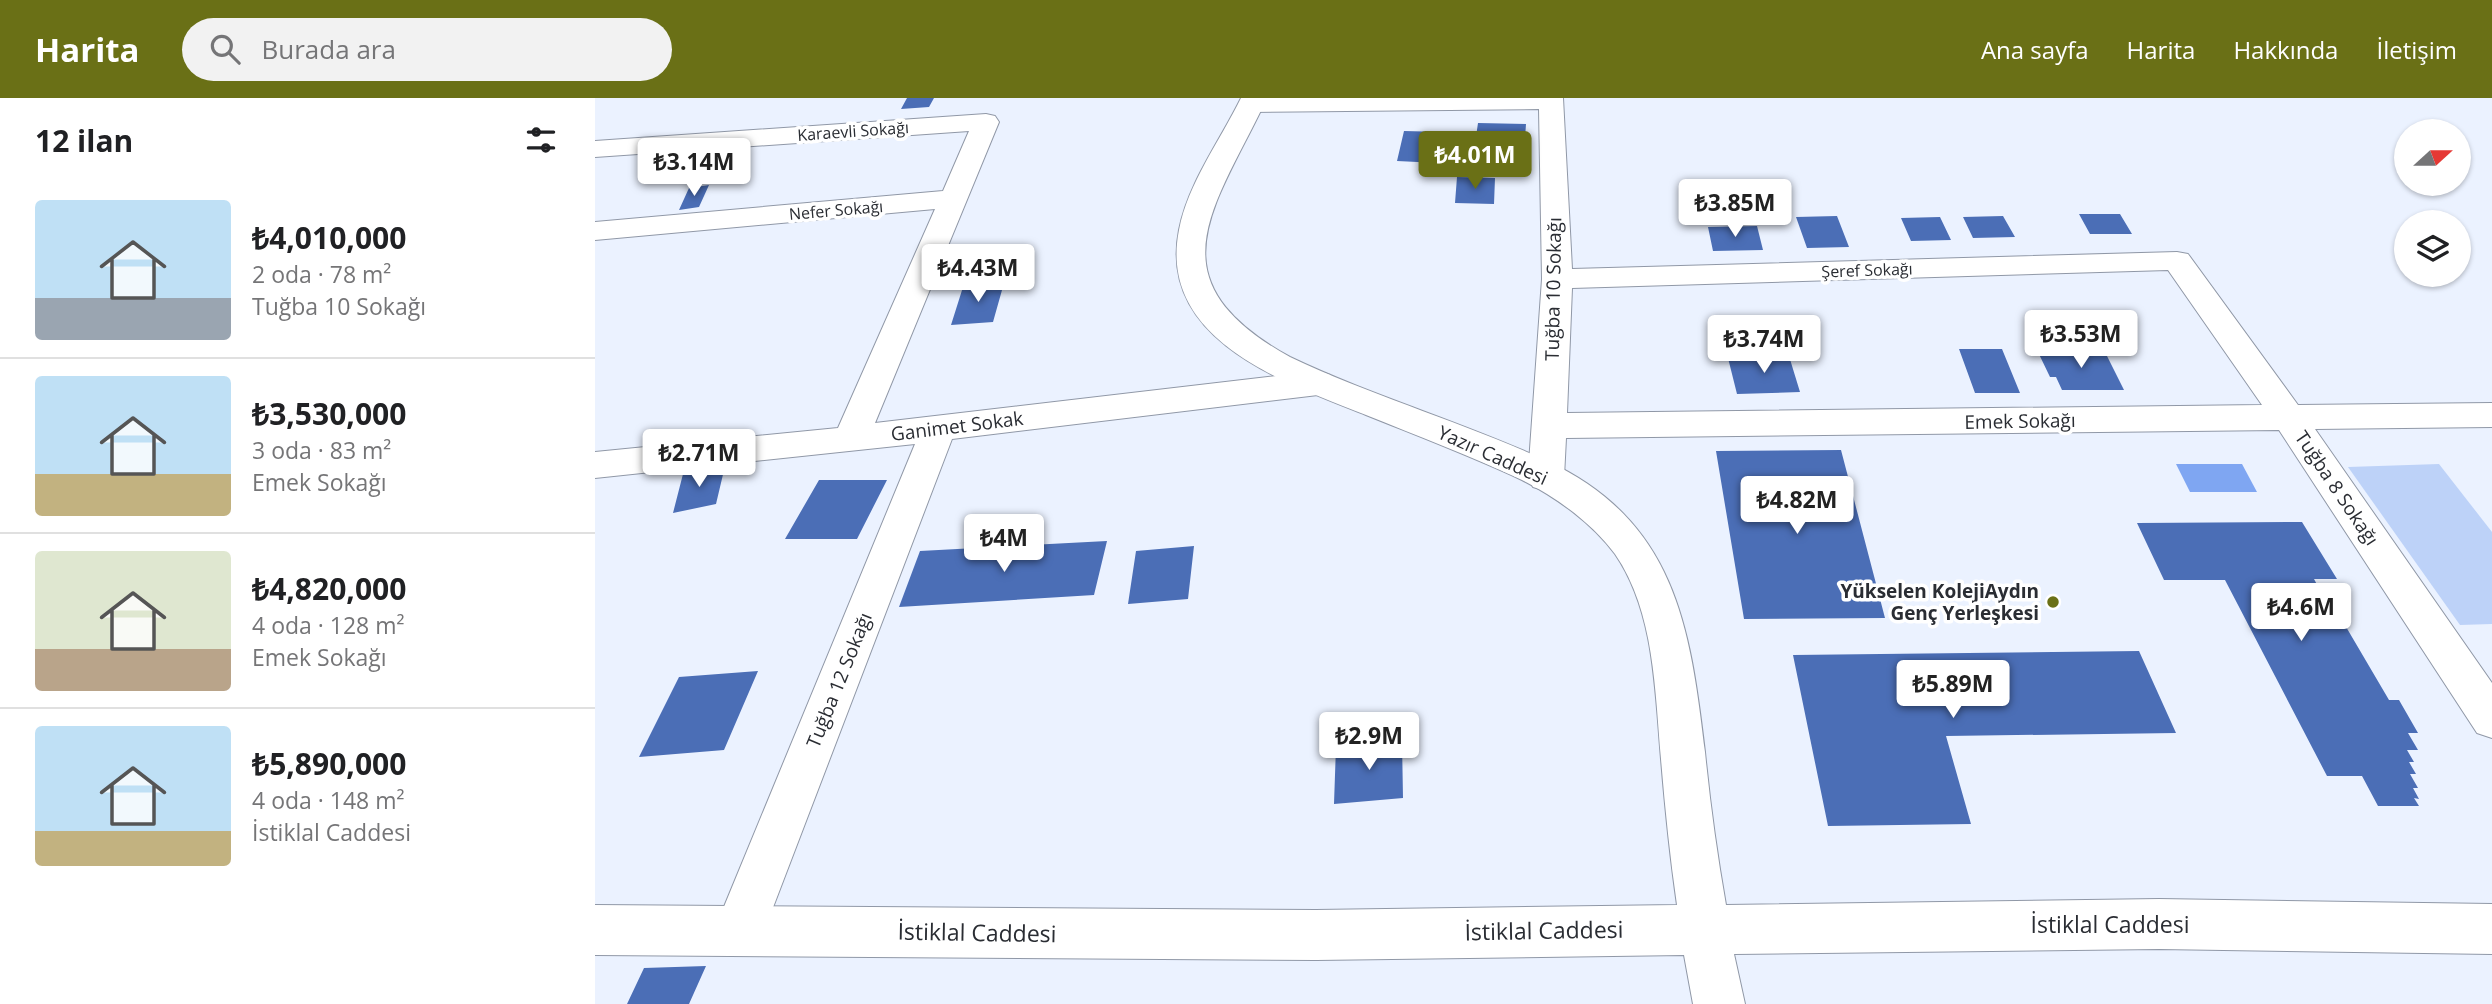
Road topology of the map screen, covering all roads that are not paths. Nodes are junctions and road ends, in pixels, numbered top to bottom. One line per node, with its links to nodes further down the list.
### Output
1 (1253, 101): 6 (street, Tuğba 10 Sokağı); 7 (street, Yazır Caddesi)
2 (595, 149): 3 (street, Karaevli Sokağı)
3 (951, 200): 4 (street, Nefer Sokağı); 12 (street)
4 (595, 231)
5 (2177, 261): 6 (street, Şeref Sokağı); 9 (street, Tuğba 8 Sokağı)
6 (1557, 279): 10 (street, Tuğba 10 Sokağı)
7 (1318, 383): 11 (street, Ganimet Sokak); 14 (street, Yazır Caddesi)
8 (2492, 415): 9 (street, Emek Sokağı)
9 (2290, 419): 10 (street, Emek Sokağı); 15 (street, Tuğba 8 Sokağı)
10 (1549, 426): 14 (street, Tuğba 10 Sokağı)
11 (939, 428): 12 (street, Ganimet Sokak); 19 (street, Tuğba 12 Sokağı)
12 (851, 439): 13 (street, Ganimet Sokak)
13 (595, 465)
14 (1546, 477): 16 (street, Yazır Caddesi)
15 (2492, 719)
16 (1703, 929): 17 (street, İstiklal Caddesi); 19 (street, İstiklal Caddesi); 20 (street, Yazır Caddesi)
17 (2492, 929)
18 (595, 930): 19 (street, İstiklal Caddesi)
19 (739, 931)
20 (1719, 1004)

